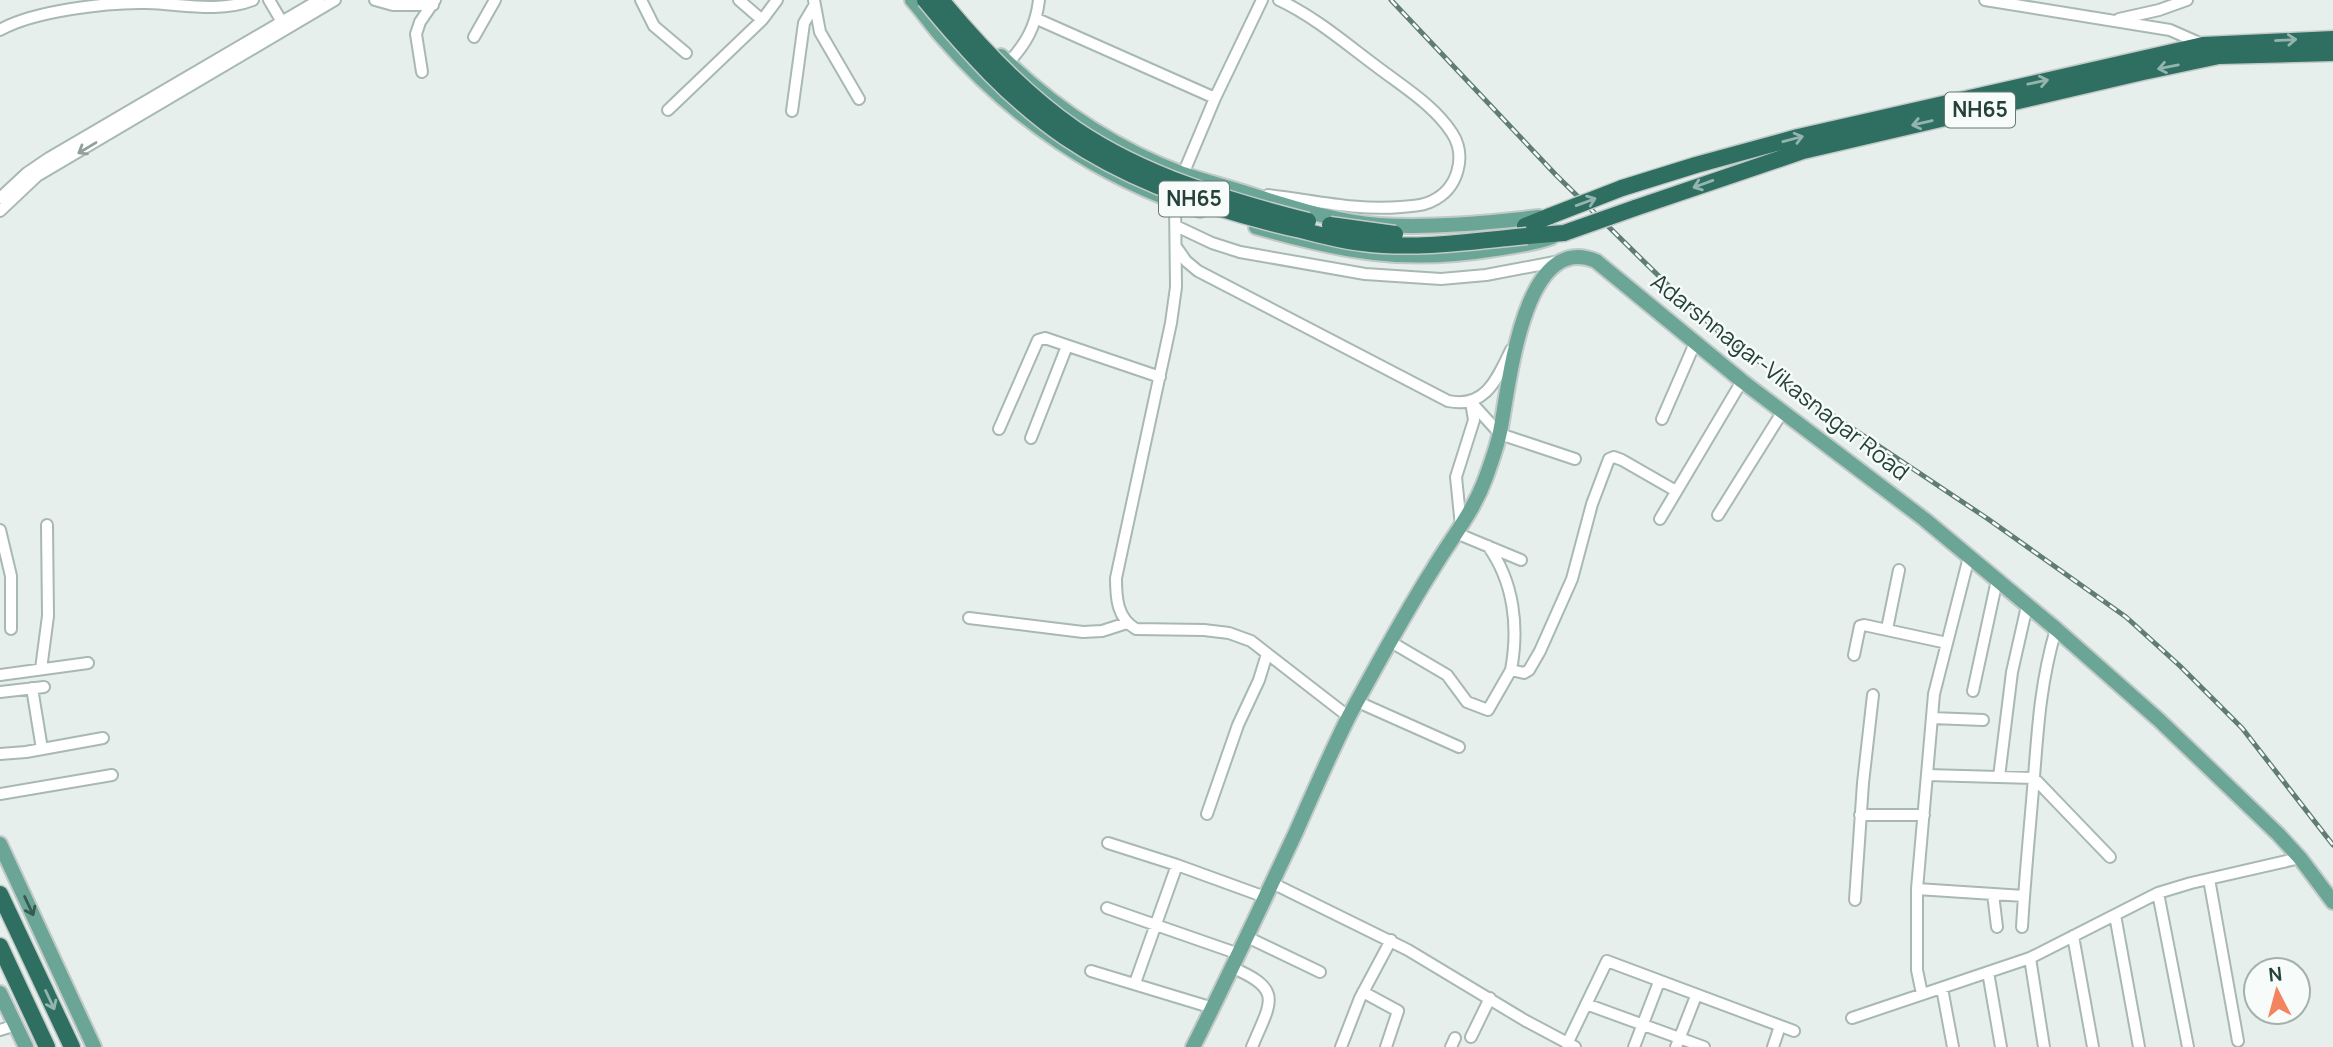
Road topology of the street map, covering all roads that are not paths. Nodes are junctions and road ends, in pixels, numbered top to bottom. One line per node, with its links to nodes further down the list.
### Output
1 (253, 0): 18 (street)
2 (269, 0): 25 (street)
3 (319, 0): 25 (street)
4 (335, 0): 37 (street)
5 (375, 0): 19 (street)
6 (495, 0): 28 (street)
7 (641, 0): 32 (street)
8 (739, 0): 23 (street)
9 (777, 0): 23 (street)
10 (912, 0): 45 (main road)
11 (926, 0): 49 (highway, NH65, bridge)
12 (949, 0): 35 (main road); 49 (highway, NH65, bridge)
13 (1039, 0): 22 (street)
14 (1262, 0): 38 (street)
15 (1279, 0): 43 (street)
16 (1985, 0): 24 (street)
17 (2186, 0): 24 (street)
18 (142, 1): 21 (street)
19 (434, 3): 36 (street)
20 (814, 3): 39 (street); 41 (street)
21 (74, 5): 26 (street)
22 (1037, 19): 35 (street); 38 (street)
23 (762, 20): 40 (street)
24 (2111, 21): 31 (street)
25 (282, 22): 37 (street)
26 (0, 30)
27 (2333, 32): 29 (highway)
28 (474, 37)
29 (2314, 38): 30 (highway, NH65); 31 (highway, NH65, one-way to 29)
30 (2333, 38)
31 (2203, 45): 34 (street); 47 (highway, NH65, one-way to 31, bridge)
32 (686, 53)
33 (2333, 53): 34 (highway, NH65)
34 (2219, 56): 50 (highway, NH65, one-way to 50, bridge)
35 (1008, 63): 42 (main road)
36 (422, 72)
37 (181, 86): 44 (street); 46 (street, one-way to 46)
38 (1215, 98): 42 (street)
39 (859, 99)
40 (668, 110)
41 (792, 111)
42 (1183, 173): 43 (main road); 45 (street)
43 (1241, 191): 47 (main road)
44 (0, 198)
45 (1175, 202): 48 (street); 50 (main road)
46 (0, 211)
47 (1550, 216): 49 (highway, NH65)
48 (1176, 226): 51 (street); 52 (street)
49 (1526, 231): 50 (highway, NH65)
50 (1564, 233)
51 (1177, 248): 56 (street); 58 (street)
52 (1560, 261): 53 (main road); 54 (main road, Adarshnagar-Vikasnagar Road)
53 (1516, 341): 58 (street); 62 (main road)
54 (1695, 343): 57 (main road, Adarshnagar-Vikasnagar Road); 60 (street)
55 (1067, 346): 56 (street); 61 (street); 63 (street)
56 (1160, 377): 78 (street)
57 (1742, 381): 59 (main road, Adarshnagar-Vikasnagar Road); 65 (street)
58 (1471, 402): 62 (street); 70 (street)
59 (1783, 411): 66 (street); 72 (main road, Adarshnagar-Vikasnagar Road)
60 (1662, 419)
61 (999, 429)
62 (1500, 434): 64 (street); 70 (main road)
63 (1031, 438)
64 (1575, 460)
65 (1676, 491): 67 (street); 88 (street)
66 (1718, 515)
67 (1660, 519)
68 (47, 525): 87 (street)
69 (0, 530): 79 (street)
70 (1458, 530): 71 (street); 82 (main road)
71 (1488, 546): 73 (street); 88 (street)
72 (1969, 557): 75 (main road, Adarshnagar-Vikasnagar Road); 83 (street)
73 (1521, 560)
74 (1899, 570): 80 (street)
75 (1997, 580): 76 (main road, Adarshnagar-Vikasnagar Road); 92 (street)
76 (2028, 606): 81 (main road, Adarshnagar-Vikasnagar Road); 105 (street)
77 (969, 618): 78 (street)
78 (1127, 623): 84 (street)
79 (11, 629)
80 (1887, 629): 83 (street); 85 (street)
81 (2056, 629): 106 (street); 114 (main road, Adarshnagar-Vikasnagar Road)
82 (1391, 642): 88 (street); 95 (main road)
83 (1947, 643): 97 (street)
84 (1267, 654): 96 (street); 108 (street)
85 (1854, 655)
86 (88, 663): 87 (street)
87 (41, 669): 89 (street)
88 (1511, 670)
89 (0, 675)
90 (44, 687): 91 (street)
91 (32, 688): 93 (street); 101 (street)
92 (1973, 691)
93 (0, 692)
94 (1873, 695): 109 (street)
95 (1358, 702): 96 (main road); 100 (street)
96 (1349, 717): 118 (main road)
97 (1932, 718): 98 (street); 104 (street)
98 (1983, 720)
99 (103, 738): 101 (street)
100 (1459, 747)
101 (43, 749): 102 (street)
102 (0, 754)
103 (112, 775): 107 (street)
104 (1927, 775): 105 (street); 110 (street)
105 (1999, 777): 106 (street)
106 (2034, 778): 113 (street); 122 (street)
107 (0, 794)
108 (1207, 814)
109 (1860, 815): 110 (street); 123 (street)
110 (1924, 815): 117 (street)
111 (1108, 843): 115 (street)
112 (0, 844): 162 (main road, one-way to 162)
113 (2110, 857)
114 (2300, 858): 116 (street); 124 (main road, Adarshnagar-Vikasnagar Road)
115 (1177, 865): 118 (street); 127 (street)
116 (2209, 879): 119 (street); 156 (street)
117 (1917, 889): 121 (street); 144 (street)
118 (1269, 890): 131 (main road); 132 (street)
119 (2158, 893): 126 (street); 175 (street)
120 (0, 894): 161 (highway, one-way to 161)
121 (1993, 894): 122 (street); 128 (street)
122 (2024, 896): 129 (street)
123 (1855, 900)
124 (2333, 902)
125 (1107, 908): 127 (street)
126 (2115, 915): 130 (street); 174 (street)
127 (1157, 925): 135 (street); 140 (street)
128 (1997, 927)
129 (2022, 927)
130 (2073, 936): 134 (street); 173 (street)
131 (1247, 937): 135 (main road); 137 (street)
132 (1391, 940): 142 (street); 146 (street)
133 (0, 946): 160 (highway)
134 (2030, 957): 138 (street); 172 (street)
135 (1236, 961): 148 (main road); 164 (street)
136 (1091, 971): 140 (street)
137 (1320, 972)
138 (1988, 972): 141 (street); 171 (street)
139 (1659, 982): 145 (street); 147 (street); 151 (street)
140 (1135, 983): 148 (street)
141 (1942, 988): 144 (street); 170 (street)
142 (1363, 992): 165 (street); 166 (street)
143 (0, 993): 150 (main road)
144 (1922, 995): 149 (street)
145 (1696, 996): 152 (street); 157 (street)
146 (1490, 998): 155 (street); 158 (street)
147 (1586, 1004): 151 (street); 158 (street)
148 (1213, 1008): 163 (main road)
149 (1852, 1018)
150 (16, 1025): 153 (street); 159 (main road)
151 (1643, 1025): 157 (street); 167 (street)
152 (1780, 1026): 154 (street); 169 (street)
153 (0, 1031)
154 (1794, 1031)
155 (1471, 1037)
156 (2238, 1041)
157 (1678, 1042): 168 (street)
158 (1571, 1045)
159 (26, 1047)
160 (47, 1047)
161 (72, 1047)
162 (94, 1047)
163 (1193, 1047)
164 (1252, 1047)
165 (1341, 1047)
166 (1386, 1047)
167 (1634, 1047)
168 (1704, 1047)
169 (1773, 1047)
170 (1953, 1047)
171 (2001, 1047)
172 (2044, 1047)
173 (2093, 1047)
174 (2139, 1047)
175 (2188, 1047)

